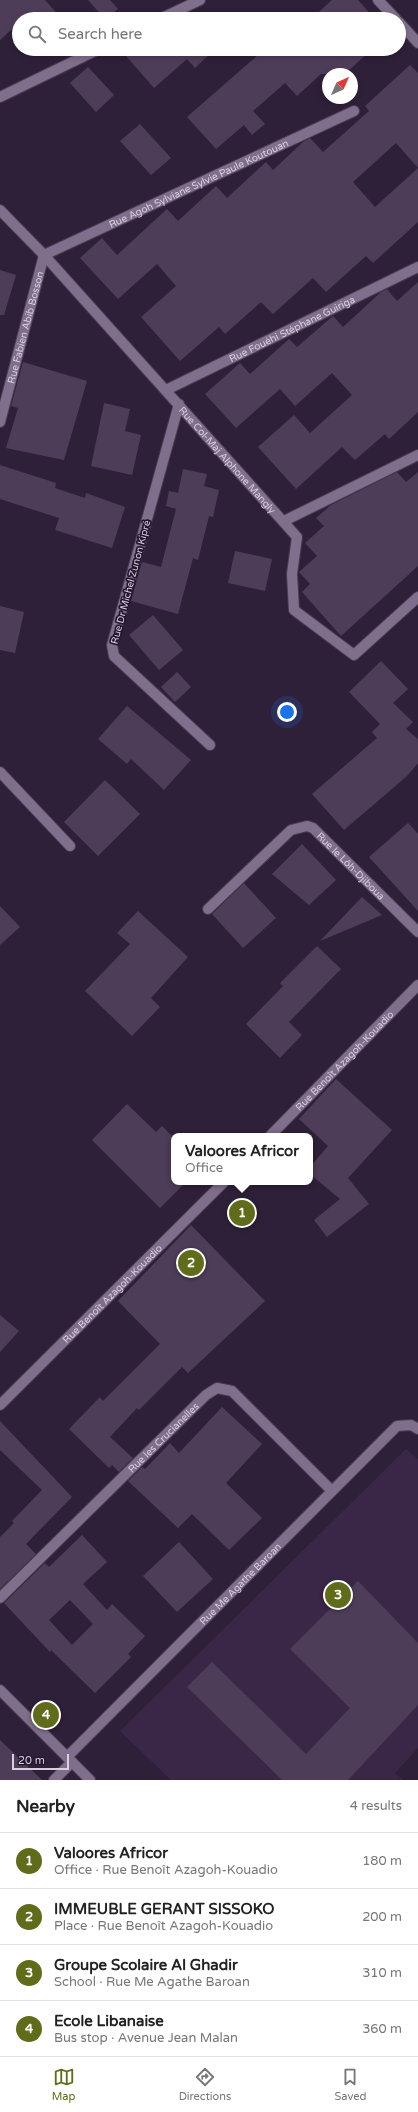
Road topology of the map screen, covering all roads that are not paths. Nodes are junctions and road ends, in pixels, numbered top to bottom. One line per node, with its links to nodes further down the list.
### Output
1 (200, 0): 3 (street)
2 (378, 0): 4 (street)
3 (175, 12)
4 (389, 12)
5 (406, 30): 6 (street)
6 (418, 43)
7 (85, 56): 8 (street)
8 (0, 97)
9 (354, 112): 11 (street, Rue Agoh Sylviane Sylvie Paule Koutouan)
10 (0, 210): 11 (street, Rue Col-Maj Alphone Mangly)
11 (44, 255): 13 (street, Rue Col-Maj Alphone Mangly); 15 (street, Rue Fabien Abib Bosson)
12 (418, 267): 13 (street, Rue Fouéhi Stéphane Guiriga)
13 (166, 390): 14 (street, Rue Col-Maj Alphone Mangly)
14 (179, 404): 17 (street, Rue Col-Maj Alphone Mangly); 19 (street, Rue Dr Michel Zunon Kipré)
15 (0, 422)
16 (418, 455): 17 (street)
17 (284, 521): 18 (street, Rue Col-Maj Alphone Mangly)
18 (418, 597)
19 (210, 745)
20 (0, 772): 21 (street)
21 (70, 846)
22 (208, 909): 23 (street, Rue le Lôh-Djiboua)
23 (418, 932)
24 (418, 985): 25 (street, Rue Benoît Azagoh-Kouadio)
25 (273, 1133)
26 (221, 1185): 27 (street, Rue Benoît Azagoh-Kouadio)
27 (0, 1404)
28 (418, 1429): 29 (street, Rue Me Agathe Baroan)
29 (332, 1491): 30 (street, Rue les Crucianelles); 32 (street, Rue Me Agathe Baroan)
30 (0, 1598)
31 (0, 1690): 32 (street)
32 (70, 1760): 33 (street, Rue Me Agathe Baroan); 34 (street)
33 (54, 1780)
34 (90, 1780)

